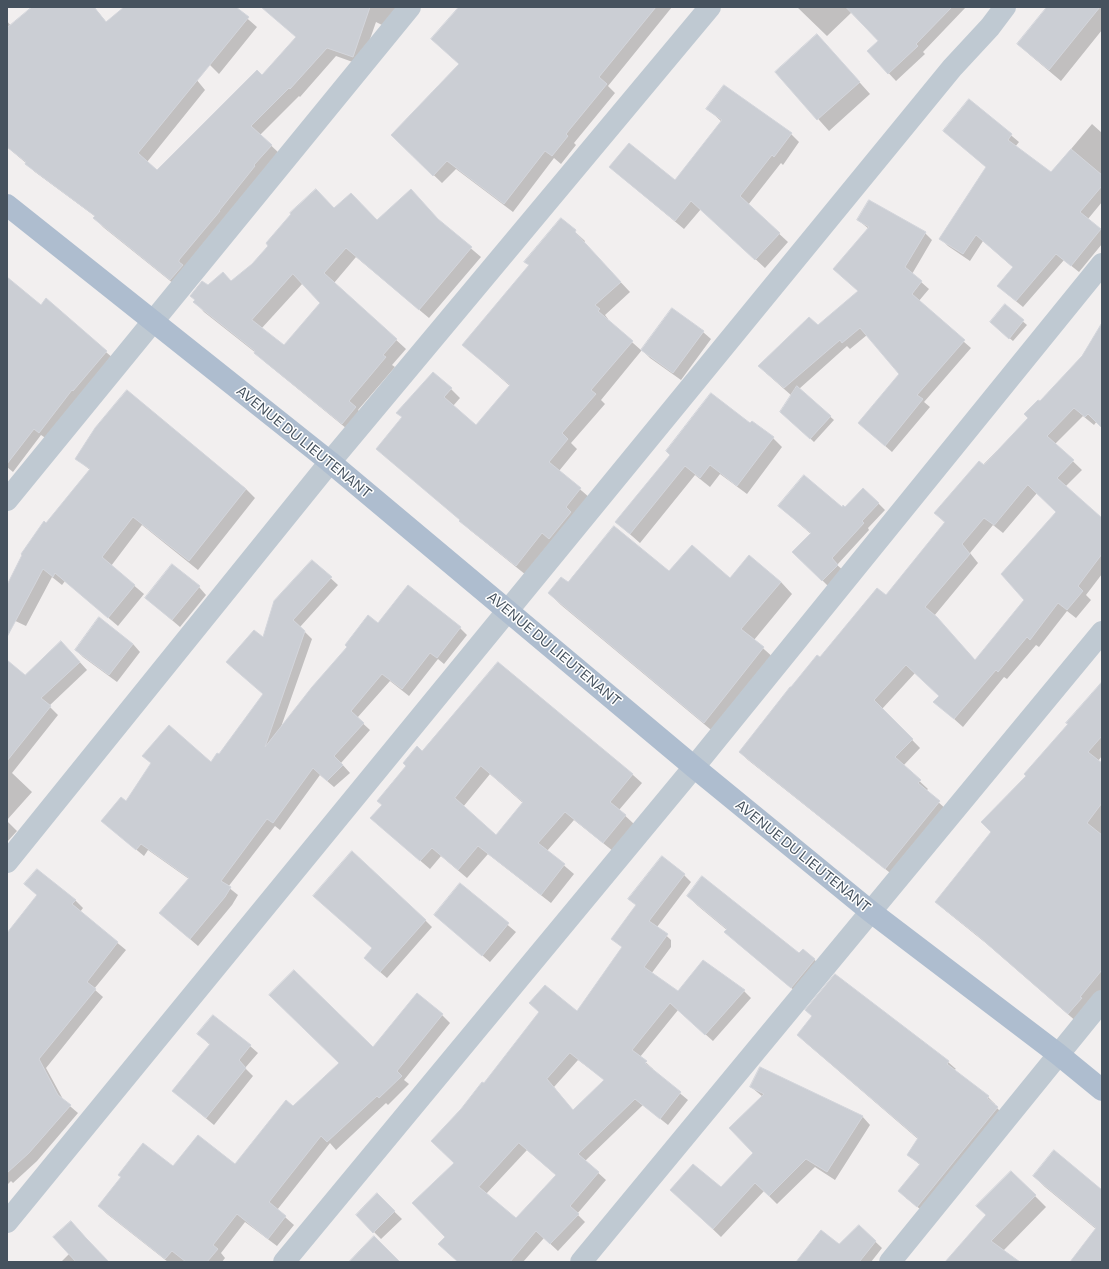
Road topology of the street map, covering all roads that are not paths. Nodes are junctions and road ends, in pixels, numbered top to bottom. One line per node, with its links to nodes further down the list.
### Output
1 (410, 7): 6 (street)
2 (710, 7): 7 (street)
3 (1005, 7): 9 (street)
4 (7, 205): 6 (main road, AVENUE DU LIEUTENANT)
5 (1102, 264): 11 (street)
6 (153, 321): 7 (main road, AVENUE DU LIEUTENANT); 8 (street)
7 (330, 462): 9 (main road, AVENUE DU LIEUTENANT); 12 (street)
8 (7, 500)
9 (508, 610): 11 (main road, AVENUE DU LIEUTENANT); 17 (street)
10 (1102, 632): 13 (street)
11 (694, 767): 13 (main road, AVENUE DU LIEUTENANT); 18 (street)
12 (7, 862)
13 (870, 911): 15 (main road, AVENUE DU LIEUTENANT); 19 (street)
14 (1102, 1000): 15 (street)
15 (1058, 1054): 16 (main road, AVENUE DU LIEUTENANT); 20 (street)
16 (1102, 1090)
17 (7, 1222)
18 (284, 1262)
19 (581, 1262)
20 (890, 1262)

